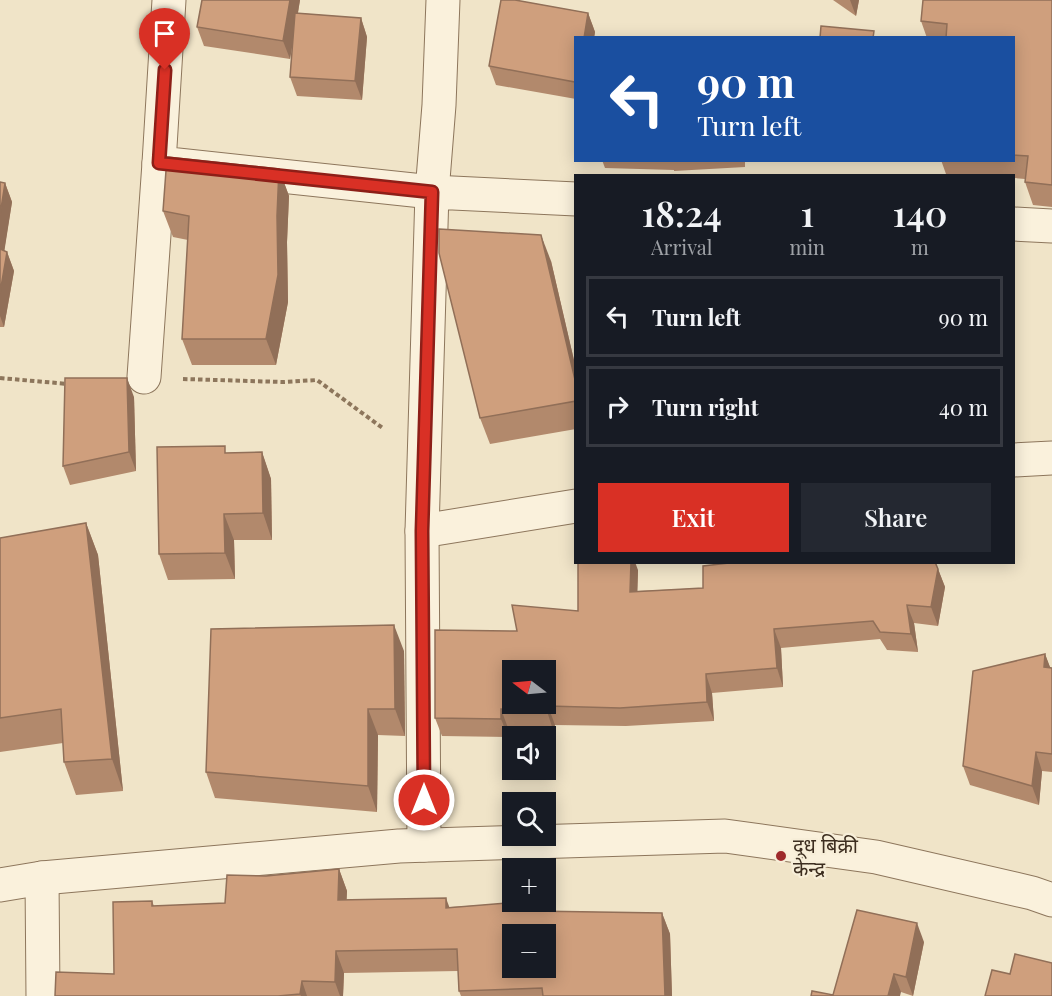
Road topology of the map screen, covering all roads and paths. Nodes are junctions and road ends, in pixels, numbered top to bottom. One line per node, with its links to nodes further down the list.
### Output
1 (170, 0): 3 (street)
2 (443, 0): 4 (street)
3 (159, 163): 4 (street); 8 (street)
4 (432, 192): 5 (street); 15 (street)
5 (574, 200)
6 (1015, 224): 7 (street)
7 (1052, 226)
8 (144, 377): 11 (path)
9 (0, 378): 10 (path)
10 (76, 384)
11 (387, 431)
12 (1052, 458): 13 (street)
13 (1015, 460)
14 (574, 506): 15 (street)
15 (422, 531): 16 (street)
16 (424, 845): 17 (street); 19 (street)
17 (42, 878): 18 (street); 20 (street)
18 (0, 885)
19 (1052, 900)
20 (43, 996)

